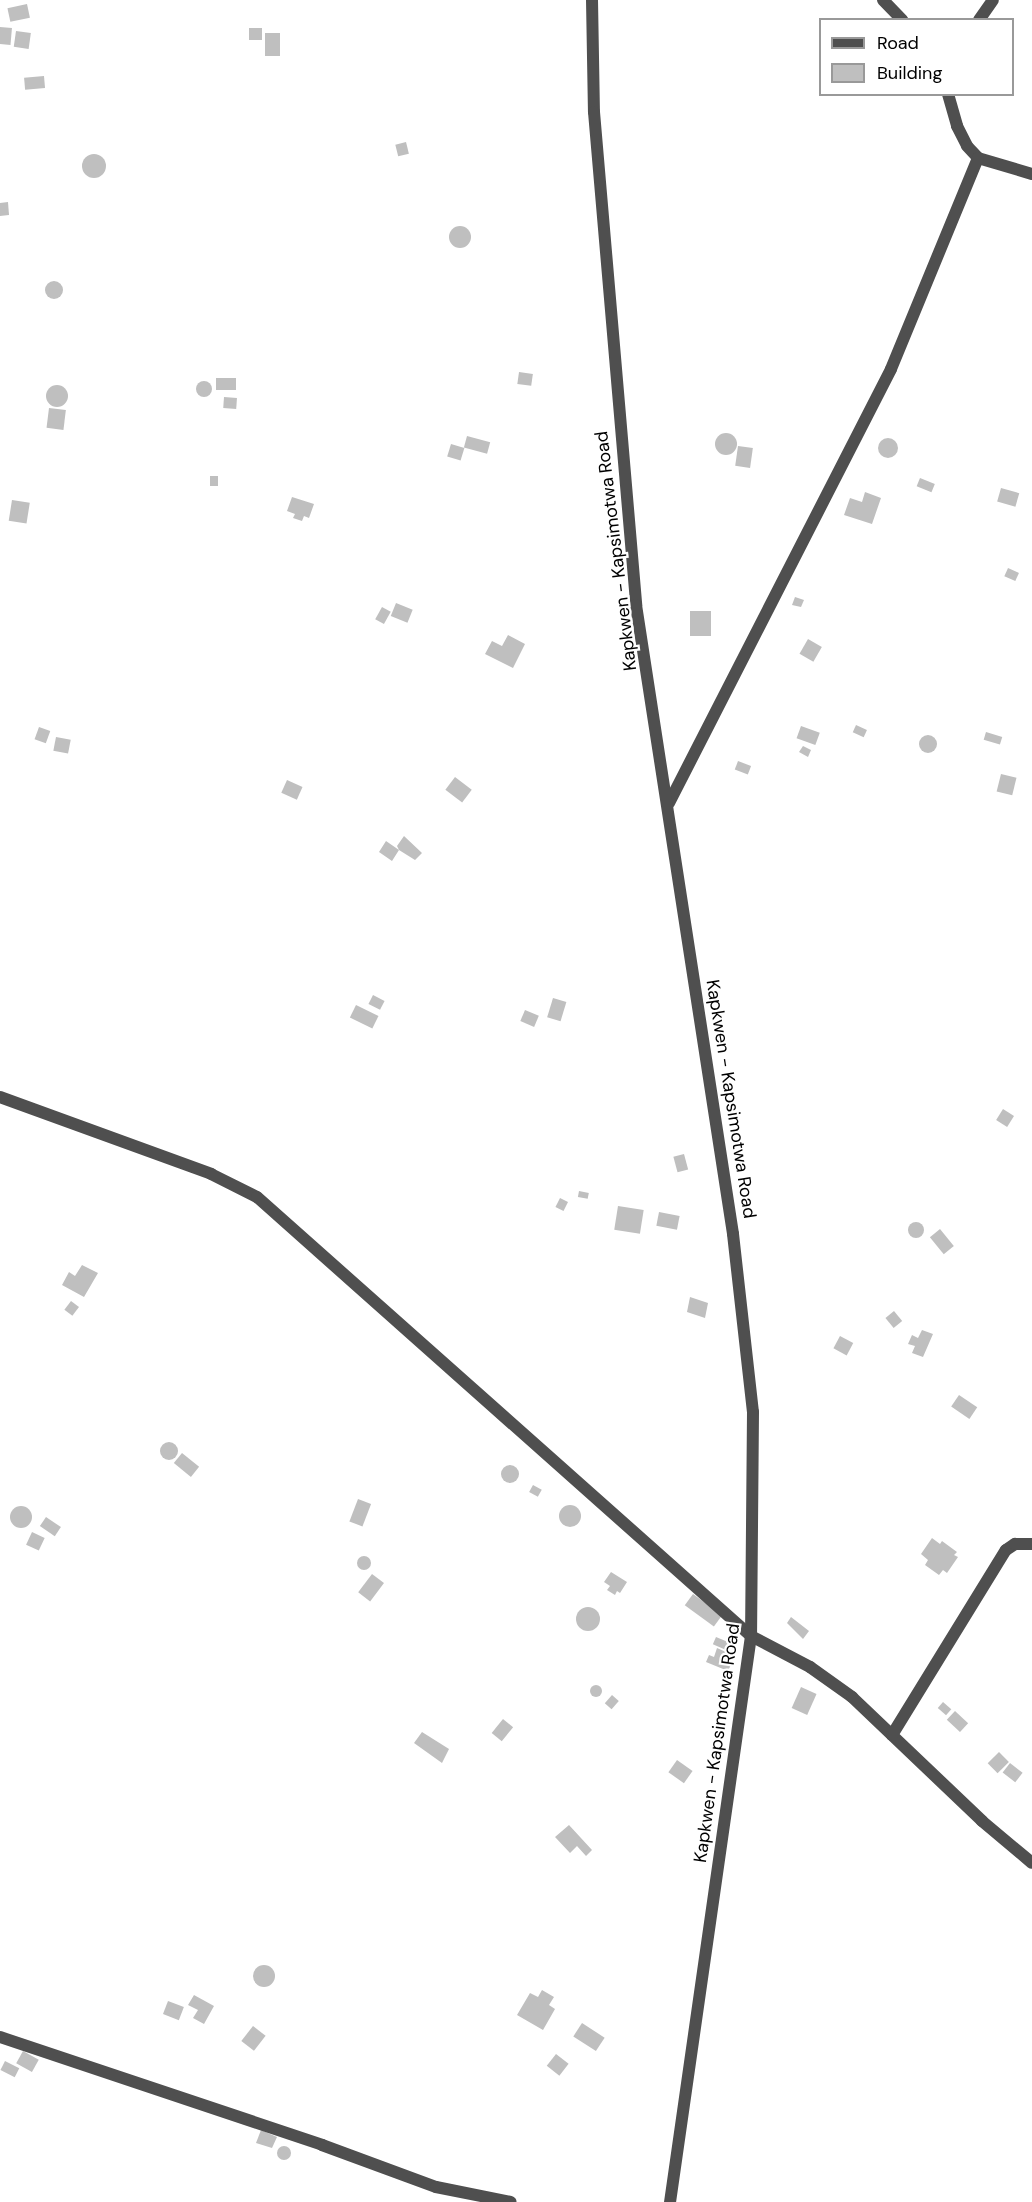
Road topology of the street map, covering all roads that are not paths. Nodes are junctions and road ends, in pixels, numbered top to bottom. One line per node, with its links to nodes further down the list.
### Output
1 (592, 0): 9 (street, Kapkwen - Kapsimotwa Road)
2 (883, 0): 4 (street)
3 (993, 0): 5 (street)
4 (900, 18)
5 (980, 18)
6 (949, 96): 7 (street)
7 (978, 158): 8 (street); 9 (street)
8 (1032, 174)
9 (669, 803): 12 (street, Kapkwen - Kapsimotwa Road)
10 (0, 1097): 12 (street)
11 (1032, 1544): 13 (street)
12 (751, 1636): 13 (street); 17 (street, Kapkwen - Kapsimotwa Road)
13 (892, 1735): 14 (street)
14 (1032, 1863)
15 (0, 2037): 16 (street)
16 (511, 2202)
17 (670, 2202)

